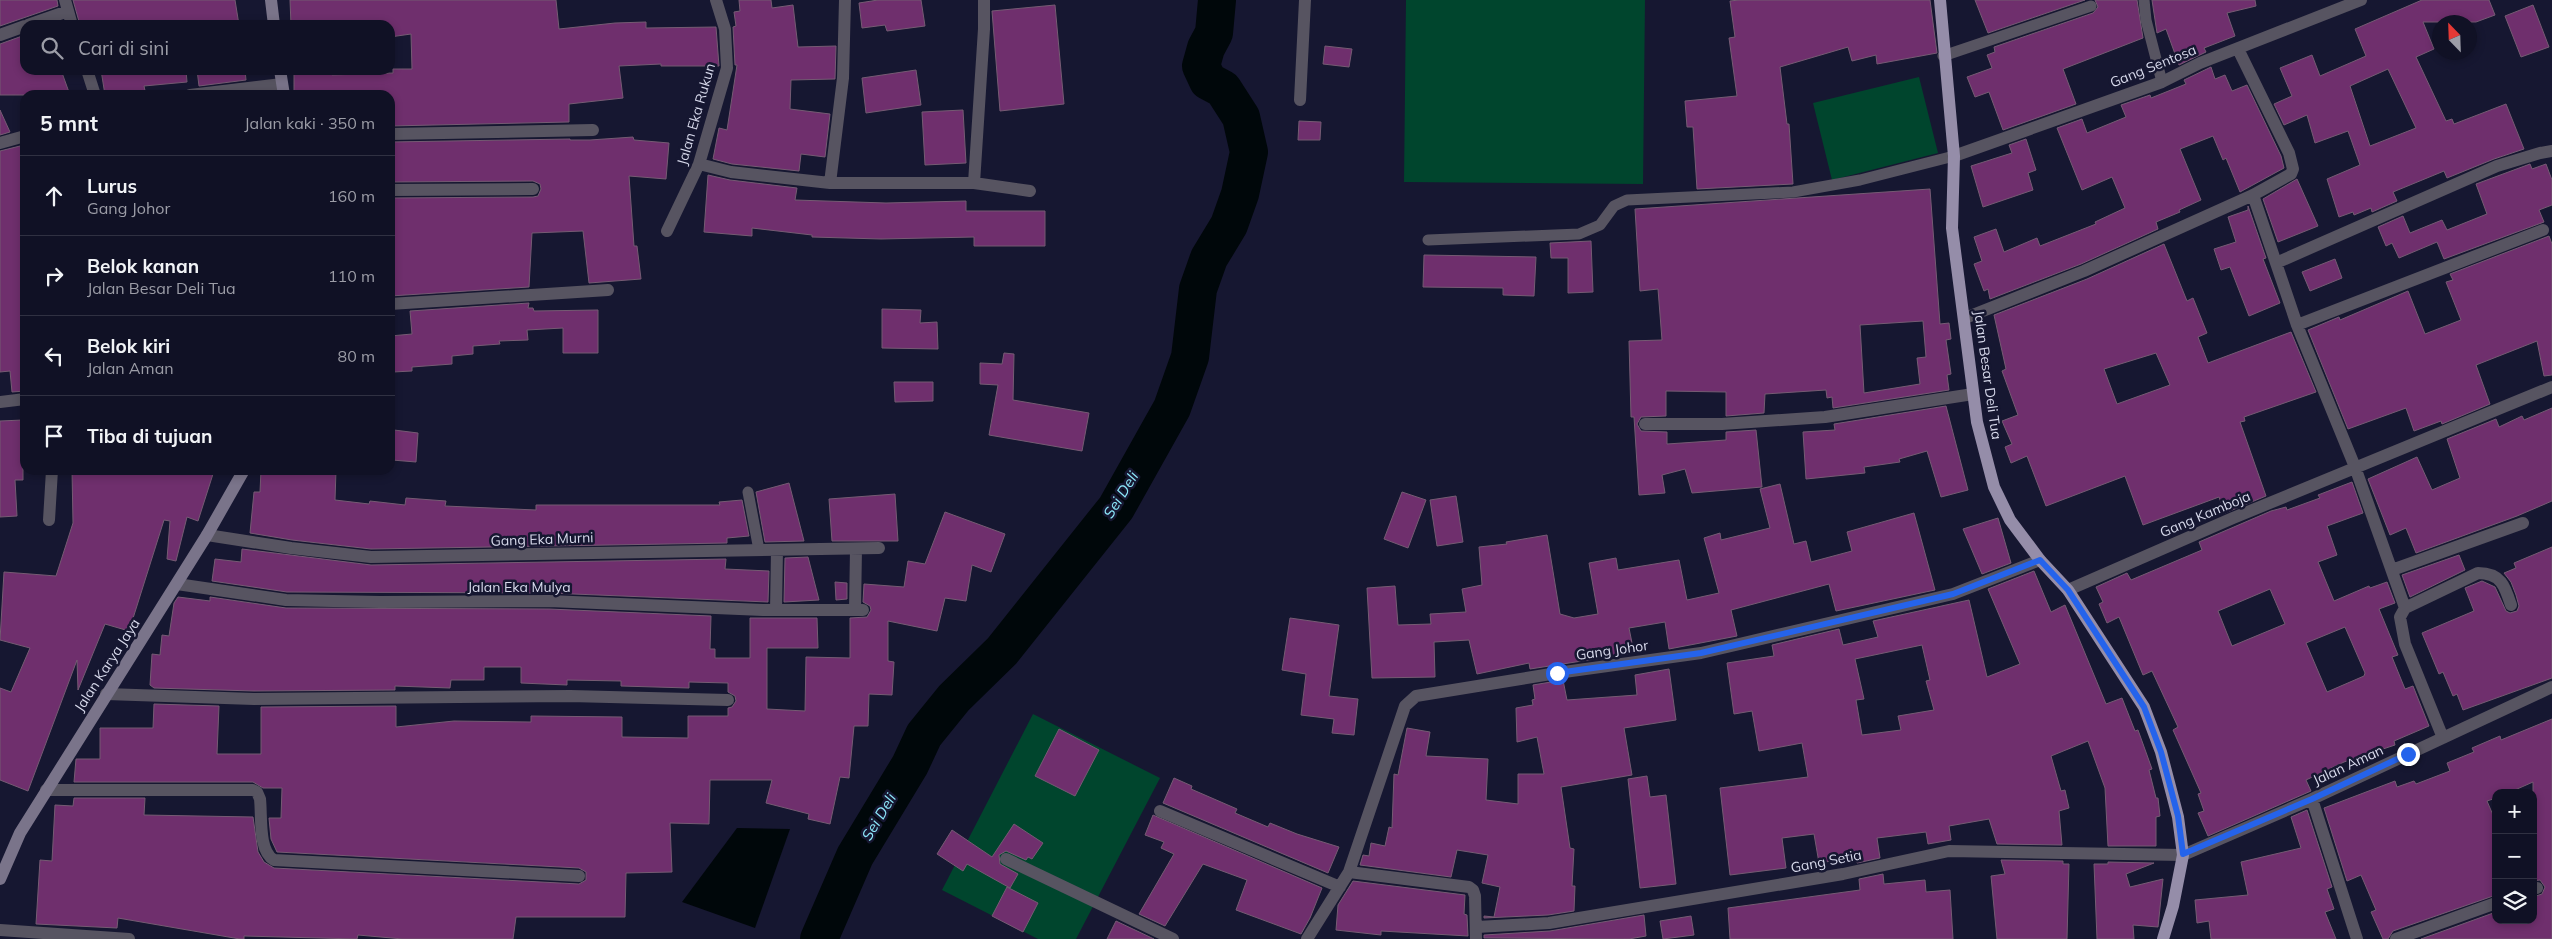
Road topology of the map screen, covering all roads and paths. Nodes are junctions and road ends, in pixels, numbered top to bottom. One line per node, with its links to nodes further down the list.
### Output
1 (271, 0): 13 (main road)
2 (716, 0): 31 (street, Jalan Eka Rukun)
3 (845, 0): 32 (street)
4 (984, 0): 33 (street)
5 (1304, 0): 24 (street)
6 (1940, 0): 17 (main road, Jalan Besar Deli Tua)
7 (2144, 0): 20 (lane)
8 (2361, 0): 16 (street, Gang Sentosa)
9 (66, 6): 11 (street); 12 (street)
10 (2091, 6): 17 (lane)
11 (39, 20)
12 (70, 20)
13 (273, 20)
14 (20, 28): 15 (street)
15 (0, 35)
16 (2238, 49): 20 (street, Gang Sentosa); 37 (street)
17 (1943, 56): 30 (main road, Jalan Besar Deli Tua)
18 (89, 75): 22 (street)
19 (281, 75): 21 (main road)
20 (2162, 82): 30 (street, Gang Sentosa)
21 (283, 89): 23 (street)
22 (93, 90)
23 (268, 90)
24 (1300, 100)
25 (593, 130): 26 (street)
26 (395, 134)
27 (20, 138): 28 (street)
28 (0, 144)
29 (2552, 151): 41 (street)
30 (1954, 156): 40 (lane); 44 (main road, Jalan Besar Deli Tua)
31 (699, 164): 32 (street); 39 (street, Jalan Eka Rukun)
32 (830, 182): 33 (street)
33 (974, 182): 36 (street)
34 (533, 189): 35 (street)
35 (395, 190)
36 (1030, 191)
37 (2252, 195): 41 (street); 44 (street)
38 (2543, 230): 45 (street)
39 (667, 231)
40 (1428, 240)
41 (2276, 263): 45 (street)
42 (608, 290): 43 (street)
43 (395, 304)
44 (1965, 318): 47 (main road, Jalan Besar Deli Tua)
45 (2297, 325): 51 (street)
46 (2552, 387): 51 (street, Gang Kamboja)
47 (1973, 394): 50 (street); 62 (main road, Jalan Besar Deli Tua)
48 (20, 400): 49 (street)
49 (0, 402)
50 (1645, 424)
51 (2355, 467): 63 (street); 65 (street, Gang Kamboja)
52 (52, 475): 55 (street)
53 (241, 475): 57 (main road, Jalan Karya Jaya)
54 (748, 492): 60 (lane)
55 (49, 520)
56 (2522, 523): 63 (street)
57 (208, 534): 60 (street, Gang Eka Murni); 64 (main road, Jalan Karya Jaya)
58 (879, 548): 59 (street, Gang Eka Murni)
59 (856, 549): 61 (street, Gang Eka Murni); 68 (street, Jalan Eka Mulya)
60 (758, 550): 61 (street, Gang Eka Murni)
61 (777, 550): 68 (street)
62 (2040, 560): 65 (main road, Jalan Besar Deli Tua); 79 (street, Gang Johor)
63 (2392, 570): 67 (street)
64 (177, 584): 68 (street, Jalan Eka Mulya); 70 (main road, Jalan Karya Jaya)
65 (2068, 590): 76 (main road, Jalan Besar Deli Tua)
66 (2511, 605): 67 (street)
67 (2406, 608): 72 (street)
68 (776, 610)
69 (2552, 687): 72 (street, Jalan Aman)
70 (106, 694): 71 (street); 73 (main road, Jalan Karya Jaya)
71 (728, 700)
72 (2443, 738): 74 (street, Jalan Aman)
73 (46, 790): 77 (main road, Jalan Karya Jaya); 80 (street)
74 (2312, 799): 76 (street, Jalan Aman); 90 (street)
75 (1160, 811): 82 (street)
76 (2183, 854): 85 (street, Gang Setia); 89 (main road, Jalan Besar Deli Tua)
77 (4, 858): 81 (main road, Jalan Karya Jaya)
78 (1006, 859): 87 (street)
79 (1349, 872): 82 (street, Gang Johor); 85 (street)
80 (580, 876)
81 (0, 879)
82 (1340, 886): 88 (street, Gang Johor)
83 (2492, 904): 91 (street)
84 (0, 930): 86 (street)
85 (1476, 933)
86 (129, 939)
87 (1173, 939)
88 (1307, 939)
89 (2163, 939)
90 (2357, 939)
91 (2396, 939)

